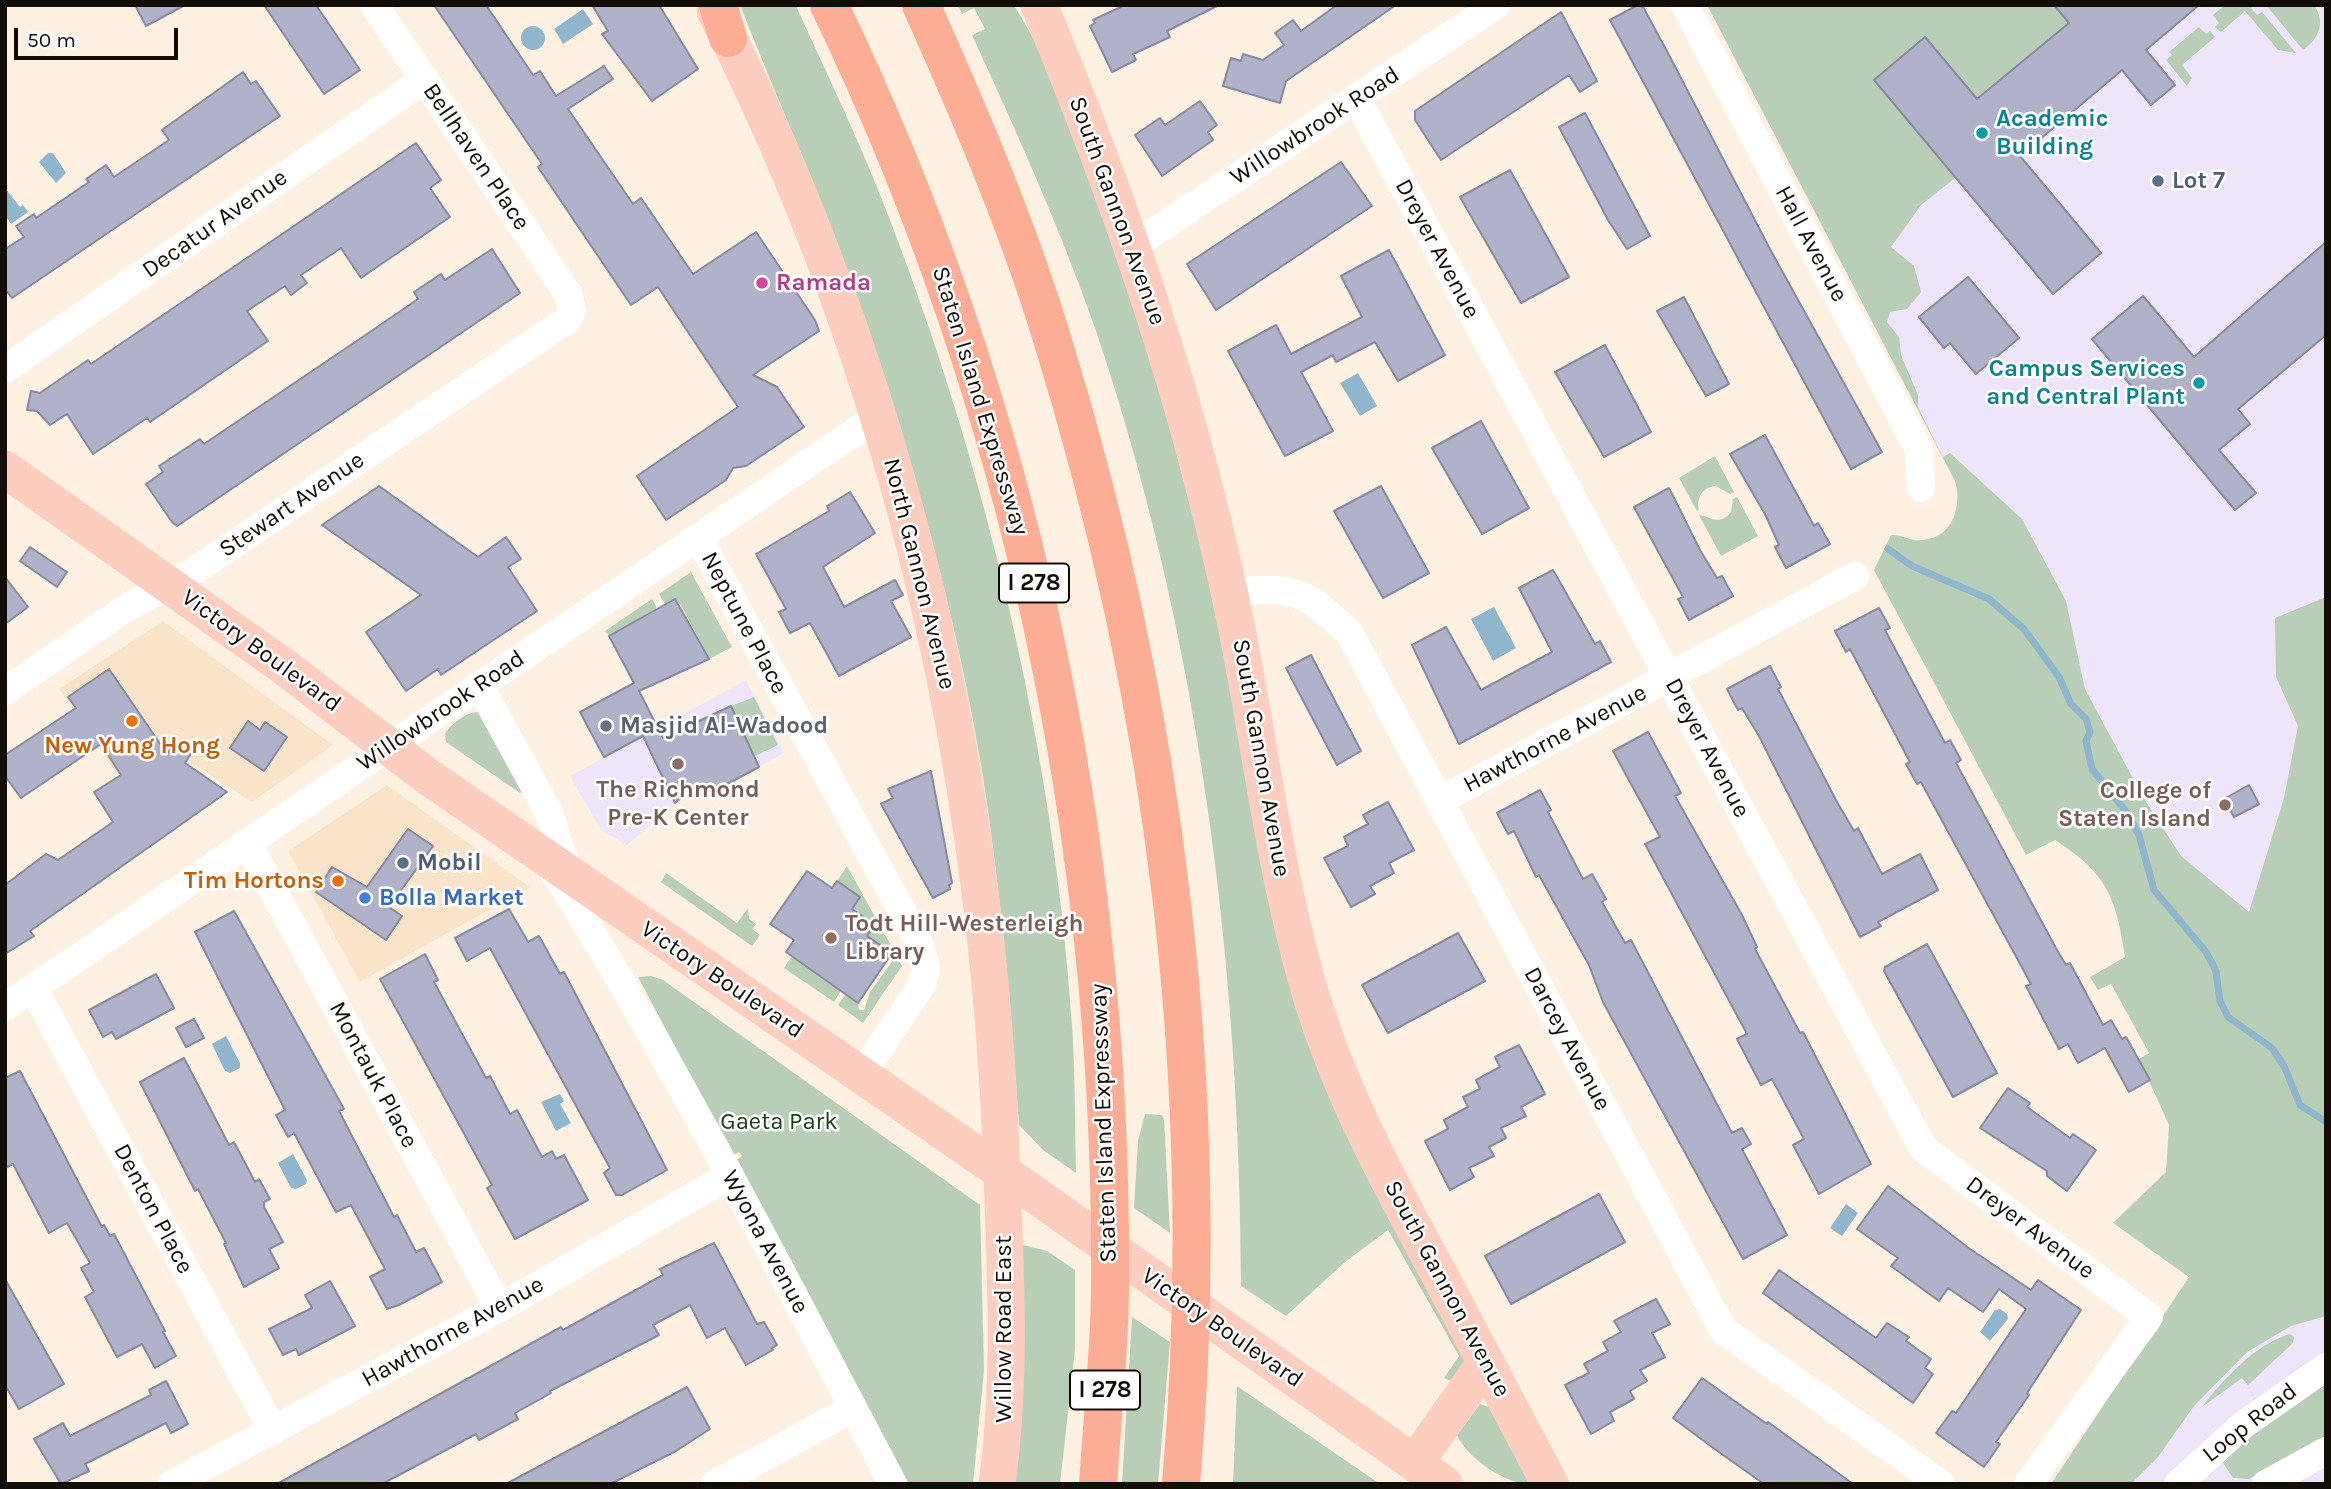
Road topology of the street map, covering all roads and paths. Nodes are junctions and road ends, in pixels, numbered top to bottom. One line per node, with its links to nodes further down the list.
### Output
1 (374, 5): 9 (street, Bellhaven Place)
2 (711, 5): 8 (main road, North Gannon Avenue)
3 (829, 5): 33 (highway, Staten Island Expressway / I 278)
4 (921, 5): 35 (highway)
5 (1039, 5): 11 (main road, South Gannon Avenue)
6 (1496, 5): 10 (street, Willowbrook Road)
7 (1685, 5): 16 (street, Hall Avenue)
8 (723, 22): 14 (main road, North Gannon Avenue)
9 (425, 79): 12 (street, Bellhaven Place); 13 (street, Decatur Avenue)
10 (1357, 100): 11 (street, Willowbrook Road); 21 (street, Dreyer Avenue)
11 (1133, 246): 20 (main road, South Gannon Avenue)
12 (572, 311): 19 (street, Stewart Avenue)
13 (5, 369)
14 (878, 416): 17 (street, Willowbrook Road); 31 (main road, North Gannon Avenue)
15 (5, 469): 19 (main road, Victory Boulevard)
16 (1921, 488)
17 (698, 537): 22 (street, Willowbrook Road); 30 (street, Neptune Place)
18 (1855, 576): 21 (street, Hawthorne Avenue)
19 (169, 585): 23 (street, Stewart Avenue); 24 (main road, Victory Boulevard)
20 (1229, 592): 25 (street, Darcey Avenue); 36 (main road, South Gannon Avenue)
21 (1669, 677): 25 (street, Hawthorne Avenue); 53 (street, Dreyer Avenue)
22 (480, 685): 24 (street, Willowbrook Road); 27 (street, Wyona Avenue)
23 (5, 691)
24 (389, 746): 26 (street, Willowbrook Road); 27 (main road, Victory Boulevard)
25 (1439, 801): 52 (street, Darcey Avenue)
26 (247, 842): 28 (street, Willowbrook Road); 34 (street, Montauk Place)
27 (557, 867): 30 (main road, Victory Boulevard); 32 (street, Wyona Avenue)
28 (33, 988): 29 (street, Willowbrook Road); 39 (street, Denton Place)
29 (5, 1007)
30 (861, 1075): 31 (main road, Victory Boulevard)
31 (1002, 1173): 41 (main road, Victory Boulevard); 45 (main road, Willow Road East)
32 (730, 1175): 34 (street, Hawthorne Avenue); 38 (street, Wyona Avenue)
33 (1103, 1292): 46 (highway); 47 (highway, Staten Island Expressway / I 278)
34 (499, 1308): 39 (street, Hawthorne Avenue)
35 (1190, 1352): 48 (highway); 49 (highway)
36 (1486, 1362): 41 (main road); 51 (main road, South Gannon Avenue)
37 (2326, 1367): 54 (street, Loop Road)
38 (853, 1408): 43 (street); 44 (street, Wyona Avenue)
39 (273, 1431): 42 (street, Hawthorne Avenue)
40 (2326, 1451): 55 (street)
41 (1415, 1463): 50 (main road, Victory Boulevard)
42 (172, 1484)
43 (715, 1484)
44 (893, 1484)
45 (997, 1484)
46 (1072, 1484)
47 (1098, 1484)
48 (1181, 1484)
49 (1207, 1484)
50 (1444, 1484)
51 (1550, 1484)
52 (1941, 1484)
53 (2028, 1484)
54 (2178, 1484)
55 (2266, 1484)

